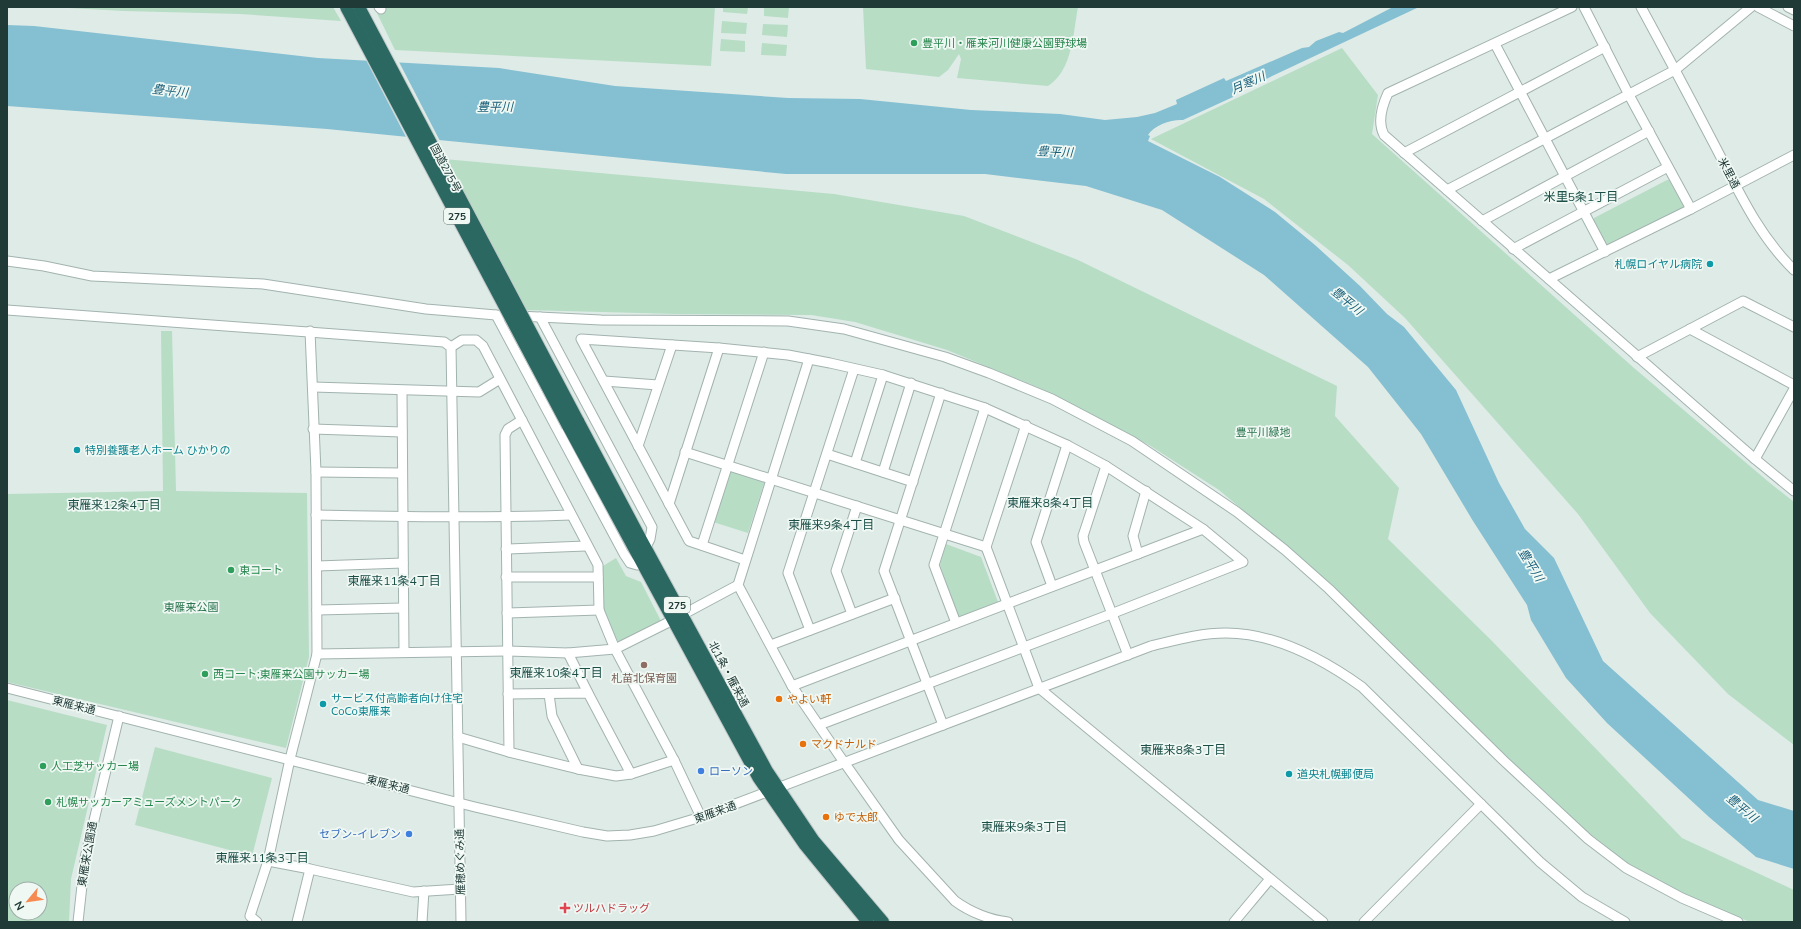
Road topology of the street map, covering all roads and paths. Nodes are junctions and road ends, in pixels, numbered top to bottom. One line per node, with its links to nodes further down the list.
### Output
1 (346, 7): 58 (highway, 国道275号 / 275, bridge)
2 (359, 7): 58 (highway, 国道275号 / 275, bridge)
3 (1572, 7): 11 (street)
4 (1584, 7): 12 (street)
5 (1641, 7): 13 (street, 米里通)
6 (1751, 7): 13 (street)
7 (1758, 7): 10 (street)
8 (1788, 7): 9 (street)
9 (1794, 10)
10 (1794, 26)
11 (1495, 44): 14 (street); 18 (street)
12 (1605, 47): 14 (street); 15 (street)
13 (1675, 70): 15 (street); 22 (street, 米里通)
14 (1520, 92): 17 (street); 18 (street)
15 (1629, 95): 16 (street); 17 (street)
16 (1649, 131): 20 (street); 21 (street)
17 (1545, 138): 21 (street); 23 (street)
18 (1404, 153): 23 (street)
19 (1794, 155): 22 (street)
20 (1668, 167): 24 (street); 25 (street)
21 (1565, 177): 25 (street); 26 (street)
22 (1736, 186): 24 (street); 30 (street, 米里通)
23 (1447, 190): 26 (street)
24 (1691, 209): 28 (street)
25 (1584, 212): 27 (street); 28 (street)
26 (1482, 221): 27 (street)
27 (1513, 248): 31 (street)
28 (1605, 252): 31 (street)
29 (7, 261): 33 (street)
30 (1794, 270)
31 (1550, 279): 42 (street)
32 (7, 310): 37 (street)
33 (496, 315): 34 (street); 95 (street)
34 (540, 317): 90 (street); 162 (street)
35 (1794, 327): 36 (street)
36 (1690, 329): 42 (street); 50 (street)
37 (310, 331): 39 (street); 51 (street)
38 (672, 345): 40 (street); 47 (street); 49 (street)
39 (451, 347): 46 (street); 54 (street, 雁穂めぐみ通)
40 (719, 348): 41 (street); 64 (street)
41 (764, 352): 43 (street); 68 (street)
42 (1638, 357): 66 (street)
43 (809, 360): 44 (street); 73 (street)
44 (854, 368): 45 (street); 65 (street)
45 (883, 375): 48 (street); 67 (street)
46 (500, 379): 54 (street); 57 (street)
47 (604, 381): 49 (street); 63 (street)
48 (911, 384): 55 (street); 71 (street)
49 (658, 385): 63 (street)
50 (1794, 385)
51 (313, 386): 53 (street); 60 (street)
52 (1794, 389): 66 (street)
53 (402, 391): 54 (street); 61 (street)
54 (452, 392): 82 (street, 雁穂めぐみ通)
55 (941, 393): 56 (street); 74 (street)
56 (985, 408): 59 (street); 87 (street)
57 (522, 420): 81 (street); 84 (street)
58 (573, 423): 90 (highway, 275); 95 (highway, 275)
59 (1026, 425): 62 (street); 91 (street)
60 (313, 429): 61 (street); 70 (street)
61 (402, 432): 72 (street)
62 (1067, 445): 69 (street); 102 (street)
63 (638, 446): 78 (street)
64 (685, 452): 68 (street); 78 (street)
65 (827, 454): 67 (street); 77 (street)
66 (1755, 459): 76 (street)
67 (855, 463): 71 (street)
68 (727, 465): 73 (street); 88 (street)
69 (1106, 466): 75 (street); 98 (street)
70 (316, 472): 72 (street); 80 (street)
71 (884, 472): 74 (street)
72 (402, 473): 83 (street)
73 (772, 479): 77 (street); 94 (street)
74 (913, 482): 85 (street)
75 (1146, 491): 86 (street); 93 (street)
76 (1794, 491)
77 (814, 494): 79 (street); 113 (street)
78 (669, 504): 88 (street)
79 (857, 506): 85 (street); 109 (street)
80 (316, 515): 83 (street); 97 (street)
81 (571, 515): 84 (street); 89 (street)
82 (454, 517): 83 (street); 84 (street); 120 (street, 雁穂めぐみ通)
83 (403, 518): 96 (street)
84 (505, 518): 92 (street)
85 (900, 521): 87 (street); 103 (street)
86 (1204, 529): 93 (street); 110 (street)
87 (944, 535): 91 (street); 112 (street)
88 (702, 545): 94 (street)
89 (586, 546): 92 (street); 100 (street)
90 (645, 547): 95 (street); 111 (highway, 275)
91 (986, 547): 104 (street)
92 (506, 549): 99 (street)
93 (1138, 554): 98 (street)
94 (745, 560): 101 (street)
95 (640, 561): 111 (highway, 275)
96 (403, 563): 97 (street); 105 (street)
97 (317, 566): 106 (street)
98 (1095, 571): 102 (street); 110 (street)
99 (506, 577): 100 (street); 108 (street)
100 (598, 577): 107 (street)
101 (738, 585): 111 (street); 115 (street)
102 (1052, 586): 104 (street)
103 (895, 598): 109 (street); 114 (street)
104 (1008, 604): 112 (street); 116 (street)
105 (404, 608): 106 (street); 118 (street)
106 (317, 610): 122 (street)
107 (599, 610): 108 (street); 117 (street)
108 (506, 613): 119 (street)
109 (852, 614): 113 (street)
110 (1111, 614): 116 (street); 123 (street)
111 (678, 618): 117 (street); 141 (highway, 275)
112 (956, 623): 114 (street)
113 (810, 630): 115 (street)
114 (911, 640): 124 (street); 125 (street)
115 (771, 645): 125 (street)
116 (1024, 646): 124 (street); 127 (street)
117 (615, 649): 121 (street); 137 (street)
118 (404, 652): 120 (street); 122 (street)
119 (507, 652): 120 (street); 121 (street); 129 (street)
120 (457, 653): 134 (street, 雁穂めぐみ通)
121 (568, 653): 128 (street)
122 (317, 654): 136 (street)
123 (1128, 655): 127 (street, 東雁来通); 143 (street, 東雁来通)
124 (927, 684): 132 (street); 133 (street)
125 (792, 686): 132 (street)
126 (7, 688): 131 (street, 東雁来通)
127 (1039, 688): 133 (street, 東雁来通); 147 (street)
128 (588, 692): 130 (street); 140 (street)
129 (508, 694): 130 (street); 135 (street)
130 (549, 694): 139 (street)
131 (119, 716): 136 (street, 東雁来通); 150 (street, 東雁来公園通)
132 (819, 725): 138 (street)
133 (943, 725): 138 (street, 東雁来通)
134 (458, 737): 135 (street); 142 (street, 雁穂めぐみ通)
135 (508, 752): 139 (street)
136 (290, 759): 142 (street, 東雁来通); 145 (street)
137 (674, 760): 140 (street); 144 (street)
138 (844, 762): 141 (street, 東雁来通); 157 (street)
139 (578, 769): 140 (street)
140 (631, 774)
141 (774, 790): 144 (street, 東雁来通); 155 (highway, 275); 156 (highway, 275)
142 (459, 803): 144 (street, 東雁来通); 148 (street, 雁穂めぐみ通)
143 (1481, 804): 160 (street); 161 (street, 東雁来通)
144 (701, 817)
145 (268, 861): 146 (street); 151 (street)
146 (310, 868): 149 (street); 152 (street)
147 (1270, 879): 158 (street); 159 (street)
148 (460, 889): 149 (street); 154 (street, 雁穂めぐみ通)
149 (424, 891): 153 (street)
150 (78, 922)
151 (257, 922)
152 (297, 922)
153 (422, 922)
154 (461, 922)
155 (868, 922)
156 (883, 922)
157 (1008, 922)
158 (1234, 922)
159 (1323, 922)
160 (1364, 922)
161 (1625, 922)
162 (1738, 922)

